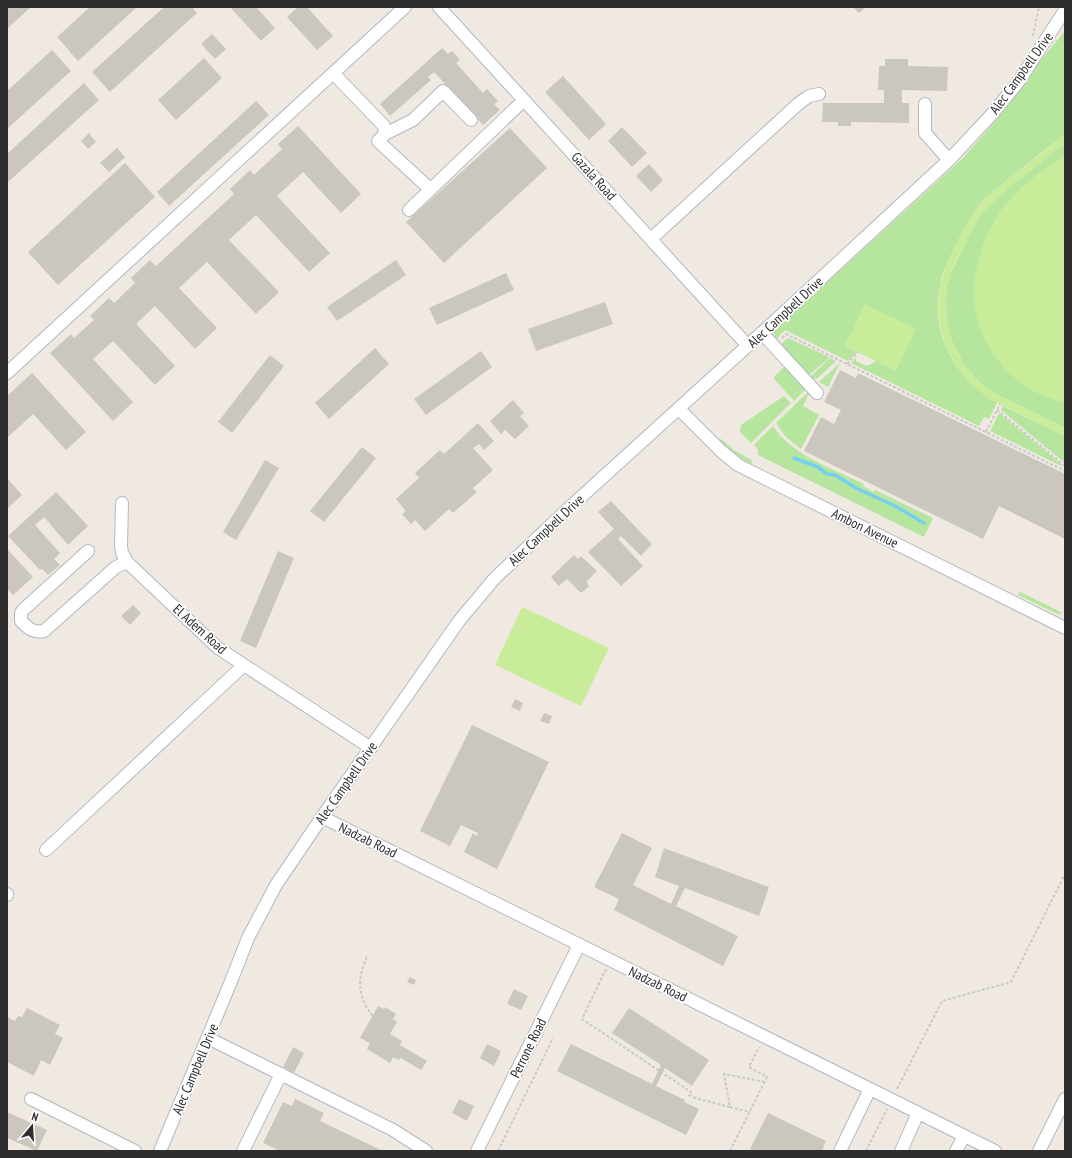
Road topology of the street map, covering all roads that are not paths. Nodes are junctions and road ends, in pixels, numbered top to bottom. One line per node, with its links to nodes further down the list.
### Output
1 (405, 7): 4 (street)
2 (439, 7): 6 (street, Gazala Road)
3 (1065, 10): 10 (street, Alec Campbell Drive)
4 (333, 73): 9 (street); 16 (street)
5 (819, 94): 13 (street)
6 (524, 100): 11 (street); 13 (street, Gazala Road)
7 (925, 104): 10 (street)
8 (471, 120): 9 (street)
9 (385, 134): 11 (street)
10 (949, 160): 14 (street, Alec Campbell Drive)
11 (430, 189): 12 (street)
12 (409, 210)
13 (650, 239): 15 (street, Gazala Road)
14 (762, 333): 15 (street, Alec Campbell Drive); 17 (street)
15 (748, 346): 18 (street, Alec Campbell Drive)
16 (7, 373)
17 (817, 393)
18 (679, 409): 22 (street, Ambon Avenue); 24 (street, Alec Campbell Drive)
19 (122, 503): 21 (street, El Adem Road)
20 (88, 551): 21 (street)
21 (128, 562): 23 (street, El Adem Road)
22 (1064, 626)
23 (244, 665): 24 (street, El Adem Road); 26 (street)
24 (371, 748): 25 (street, Alec Campbell Drive)
25 (322, 817): 27 (street, Nadzab Road); 28 (street, Alec Campbell Drive)
26 (46, 850)
27 (579, 945): 30 (street, Nadzab Road); 39 (street, Perrone Road)
28 (208, 1038): 29 (street); 37 (street, Alec Campbell Drive)
29 (281, 1074): 35 (street); 38 (street)
30 (870, 1089): 33 (street, Nadzab Road); 40 (street)
31 (31, 1099): 36 (street)
32 (1065, 1099): 44 (street)
33 (918, 1113): 34 (street, Nadzab Road); 41 (street)
34 (964, 1136): 42 (street); 43 (street, Nadzab Road)
35 (245, 1150)
36 (134, 1151)
37 (160, 1151)
38 (426, 1151)
39 (477, 1151)
40 (840, 1151)
41 (900, 1151)
42 (956, 1151)
43 (995, 1151)
44 (1039, 1151)

